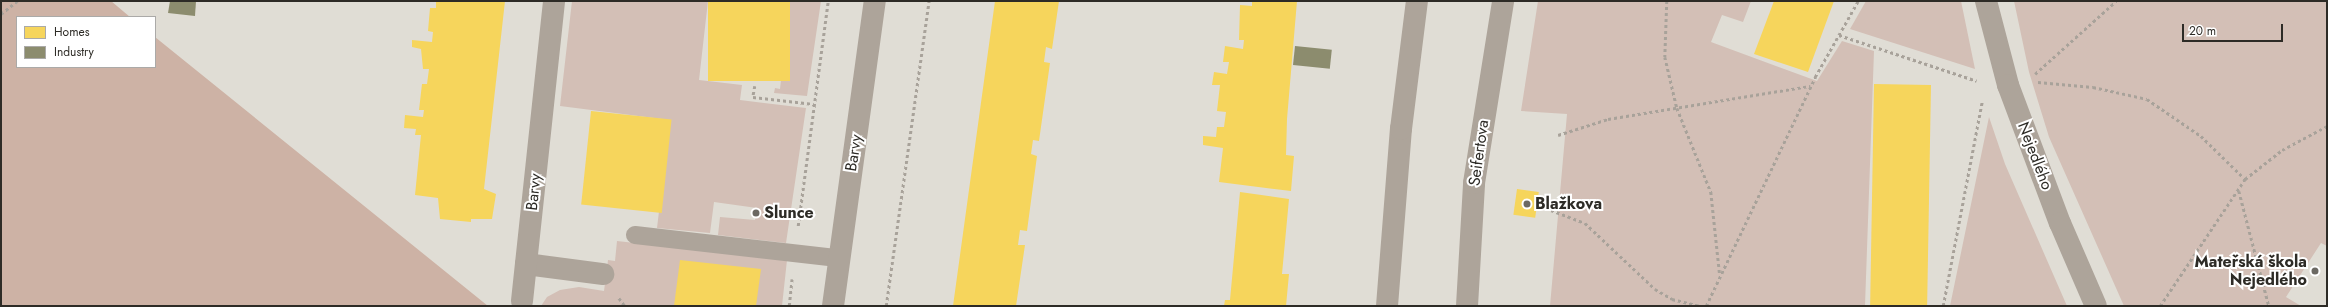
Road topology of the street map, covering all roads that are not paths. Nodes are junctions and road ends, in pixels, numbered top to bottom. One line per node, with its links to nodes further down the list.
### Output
1 (554, 1): 8 (street, Barvy)
2 (875, 1): 7 (street, Barvy)
3 (1417, 1): 12 (street)
4 (1503, 1): 13 (street, Seifertova)
5 (1986, 1): 14 (street, Nejedlého)
6 (635, 235): 7 (lane)
7 (838, 258): 11 (street, Barvy)
8 (526, 264): 9 (street); 10 (street, Barvy)
9 (603, 274)
10 (522, 301)
11 (833, 306)
12 (1387, 306)
13 (1466, 306)
14 (2096, 306)

